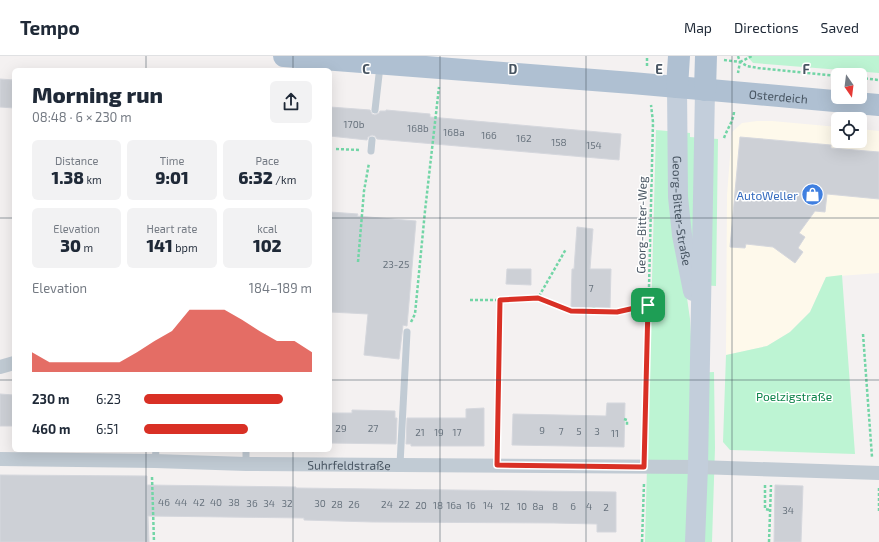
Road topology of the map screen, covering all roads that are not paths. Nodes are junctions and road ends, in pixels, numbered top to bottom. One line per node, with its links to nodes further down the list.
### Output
1 (284, 56): 4 (main road, Osterdeich)
2 (679, 56): 5 (main road)
3 (706, 56): 6 (main road)
4 (380, 64): 5 (main road, Osterdeich); 8 (lane)
5 (677, 87): 6 (main road, Osterdeich); 12 (main road, Georg-Bitter-Straße)
6 (705, 90): 7 (main road, Osterdeich); 12 (main road, Georg-Bitter-Straße)
7 (879, 106)
8 (375, 110)
9 (372, 140): 10 (lane)
10 (371, 151)
11 (407, 332): 18 (lane)
12 (701, 332): 19 (main road, Georg-Bitter-Straße)
13 (12, 364): 14 (street)
14 (0, 367)
15 (154, 457): 16 (street, Suhrfeldstraße); 17 (street, Suhrfeldstraße)
16 (246, 457): 18 (street, Suhrfeldstraße)
17 (0, 459)
18 (400, 464): 19 (street, Suhrfeldstraße)
19 (698, 467): 20 (street); 21 (main road, Georg-Bitter-Straße)
20 (877, 477)
21 (694, 542)

